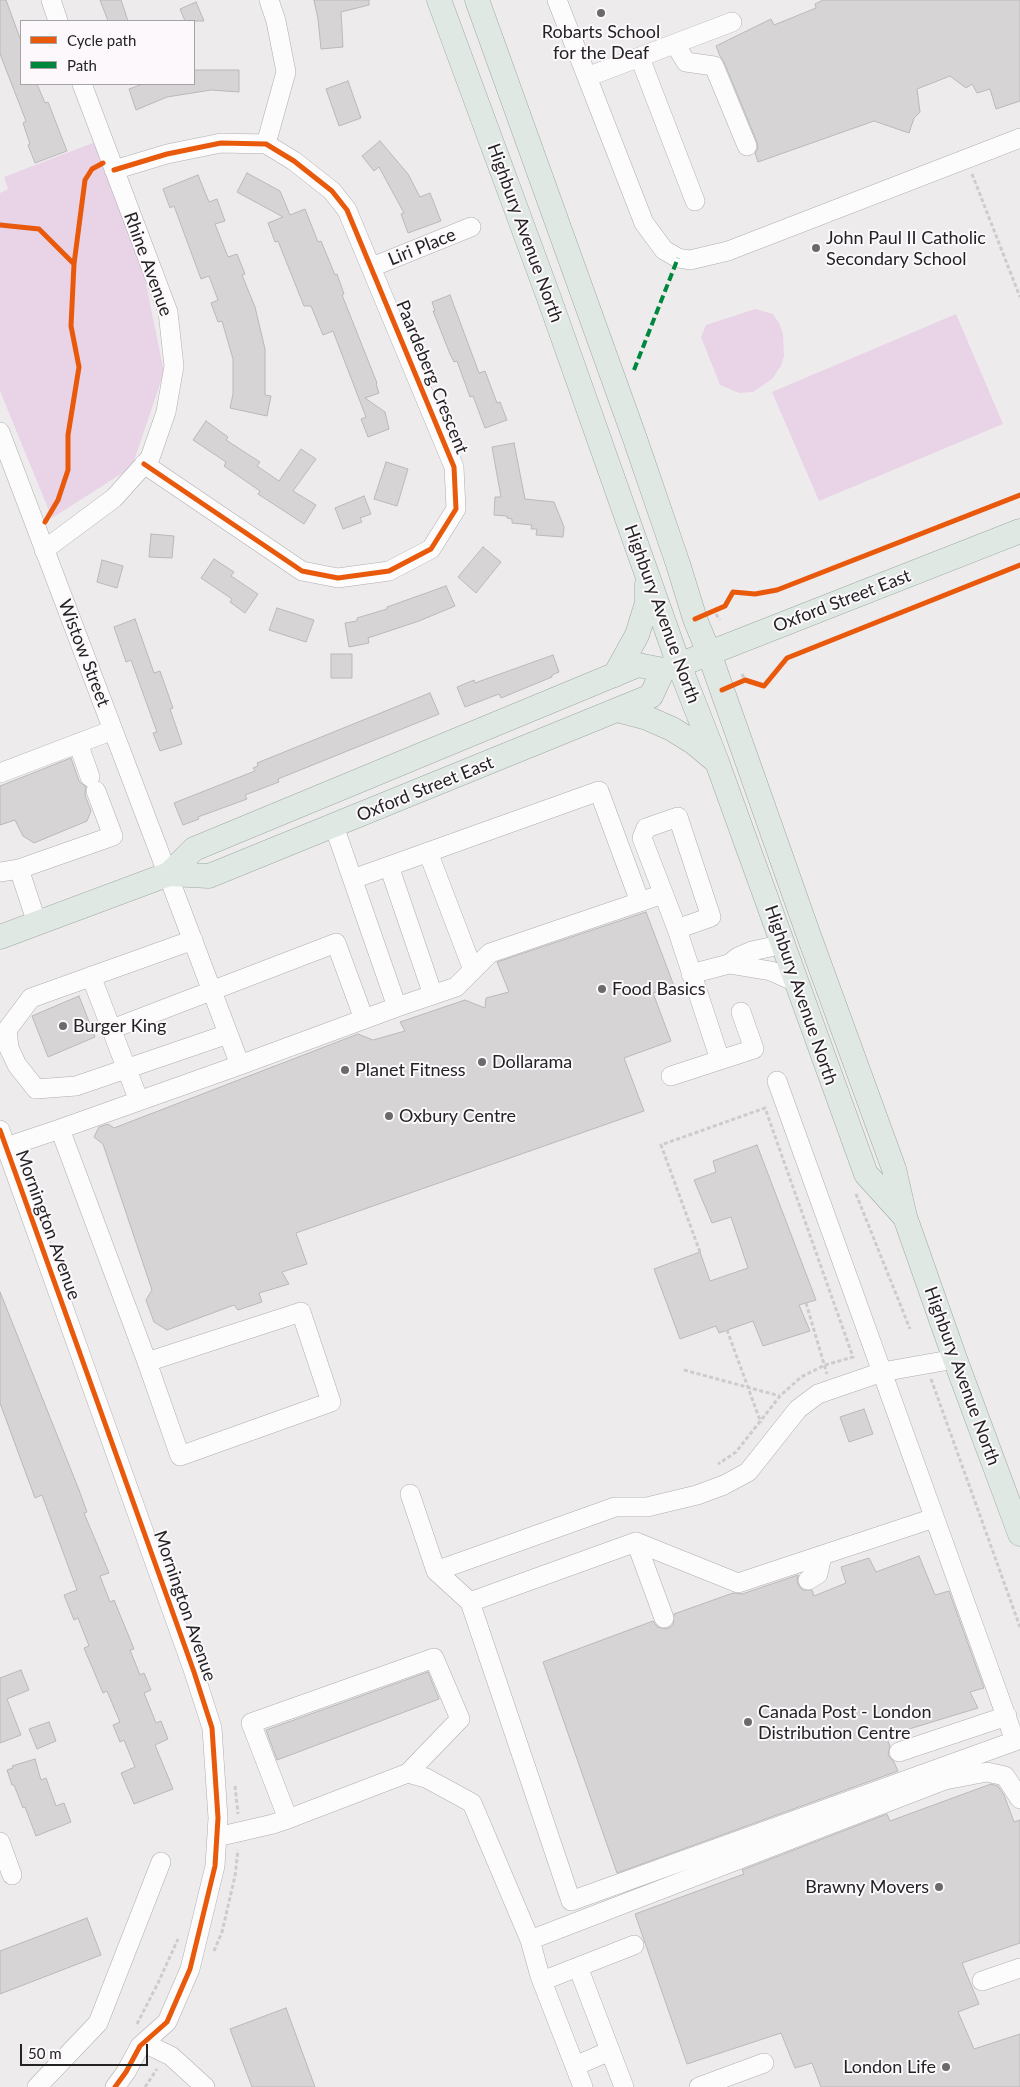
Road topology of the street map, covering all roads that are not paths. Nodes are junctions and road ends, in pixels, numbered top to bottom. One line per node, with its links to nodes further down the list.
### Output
1 (50, 0): 6 (street)
2 (269, 0): 13 (street)
3 (440, 0): 23 (main road, Highbury Avenue North)
4 (476, 0): 24 (main road, Highbury Avenue North)
5 (557, 0): 10 (street)
6 (58, 20)
7 (732, 22): 8 (street)
8 (675, 44): 9 (street); 14 (street)
9 (640, 58): 10 (street); 16 (street)
10 (587, 78): 12 (street)
11 (82, 85): 15 (street, Rhine Avenue)
12 (1020, 138)
13 (266, 144): 15 (street, Paardeberg Crescent); 18 (street, Paardeberg Crescent)
14 (747, 146)
15 (114, 170): 20 (street, Rhine Avenue)
16 (695, 201)
17 (471, 227): 18 (street, Liri Place)
18 (372, 267): 20 (street, Paardeberg Crescent)
19 (0, 432): 22 (street, Wistow Street)
20 (144, 464): 22 (street, Rhine Avenue)
21 (1020, 531): 24 (main road, Oxford Street East)
22 (44, 550): 28 (street, Wistow Street)
23 (648, 577): 25 (main road, Highbury Avenue North); 26 (main road)
24 (709, 653): 25 (main road, Oxford Street East); 66 (main road, Highbury Avenue North)
25 (671, 668): 26 (main road, Oxford Street East); 27 (main road, Oxford Street East); 30 (main road, Highbury Avenue North)
26 (615, 675): 37 (main road, Oxford Street East)
27 (617, 710): 30 (main road); 32 (main road, Oxford Street East)
28 (113, 730): 29 (street); 37 (street, Wistow Street)
29 (78, 743): 31 (street); 35 (street)
30 (717, 762): 45 (main road, Highbury Avenue North)
31 (0, 773)
32 (334, 826): 37 (main road, Oxford Street East); 38 (street)
33 (428, 852): 34 (street); 40 (street); 47 (street)
34 (389, 866): 38 (street); 52 (street)
35 (19, 869): 36 (street); 41 (street)
36 (0, 872)
37 (169, 874): 41 (main road, Oxford Street East); 44 (street, Wistow Street)
38 (352, 879): 53 (street)
39 (663, 894): 40 (street); 42 (street); 42 (street)
40 (640, 902): 47 (street)
41 (37, 923): 43 (main road, Oxford Street East)
42 (677, 930): 48 (street)
43 (0, 937)
44 (193, 940): 49 (street); 51 (street, Wistow Street)
45 (784, 944): 46 (street); 50 (main road, Highbury Avenue North)
46 (729, 964): 48 (street); 50 (street)
47 (473, 970): 52 (street)
48 (691, 974): 58 (street)
49 (91, 976): 56 (street); 60 (street)
50 (796, 982): 66 (main road, Highbury Avenue North)
51 (212, 991): 55 (street); 56 (street); 57 (street, Wistow Street)
52 (434, 994): 53 (street)
53 (397, 1007): 55 (street)
54 (741, 1012): 58 (street)
55 (364, 1019): 59 (street)
56 (112, 1029): 60 (street)
57 (228, 1034): 59 (street, Wistow Street); 60 (street)
58 (720, 1060): 61 (street)
59 (240, 1065): 63 (street)
60 (127, 1069): 63 (street)
61 (670, 1076)
62 (777, 1081): 69 (street)
63 (139, 1101): 64 (street)
64 (60, 1129): 65 (street); 68 (street)
65 (3, 1139): 85 (street, Mornington Avenue)
66 (905, 1217): 67 (main road, Highbury Avenue North)
67 (955, 1359): 69 (street); 72 (main road, Highbury Avenue North)
68 (147, 1362): 68 (street)
69 (882, 1372): 71 (street); 75 (street)
70 (410, 1494): 75 (street)
71 (934, 1518): 74 (street); 79 (street)
72 (1020, 1534)
73 (636, 1542): 74 (street); 77 (street); 78 (street)
74 (822, 1555): 76 (street)
75 (436, 1571): 77 (street)
76 (808, 1580)
77 (470, 1602): 79 (street)
78 (664, 1618)
79 (1007, 1716): 80 (street)
80 (900, 1752)
81 (408, 1773): 84 (street); 84 (street); 89 (street)
82 (1017, 1793): 83 (street); 89 (street)
83 (1020, 1814)
84 (288, 1819): 85 (street)
85 (217, 1837): 95 (street, Mornington Avenue)
86 (0, 1842): 88 (street)
87 (161, 1862): 99 (street)
88 (12, 1875)
89 (530, 1940): 93 (street)
90 (634, 1945): 91 (street)
91 (578, 1967): 93 (street); 96 (street)
92 (1020, 1968): 94 (street)
93 (542, 1982): 98 (street)
94 (982, 1982)
95 (144, 2042): 100 (street, Mornington Avenue); 101 (street)
96 (610, 2051): 98 (street); 103 (street)
97 (764, 2063): 104 (street)
98 (575, 2066): 102 (street)
99 (37, 2087)
100 (115, 2087)
101 (205, 2087)
102 (583, 2087)
103 (624, 2087)
104 (699, 2087)

